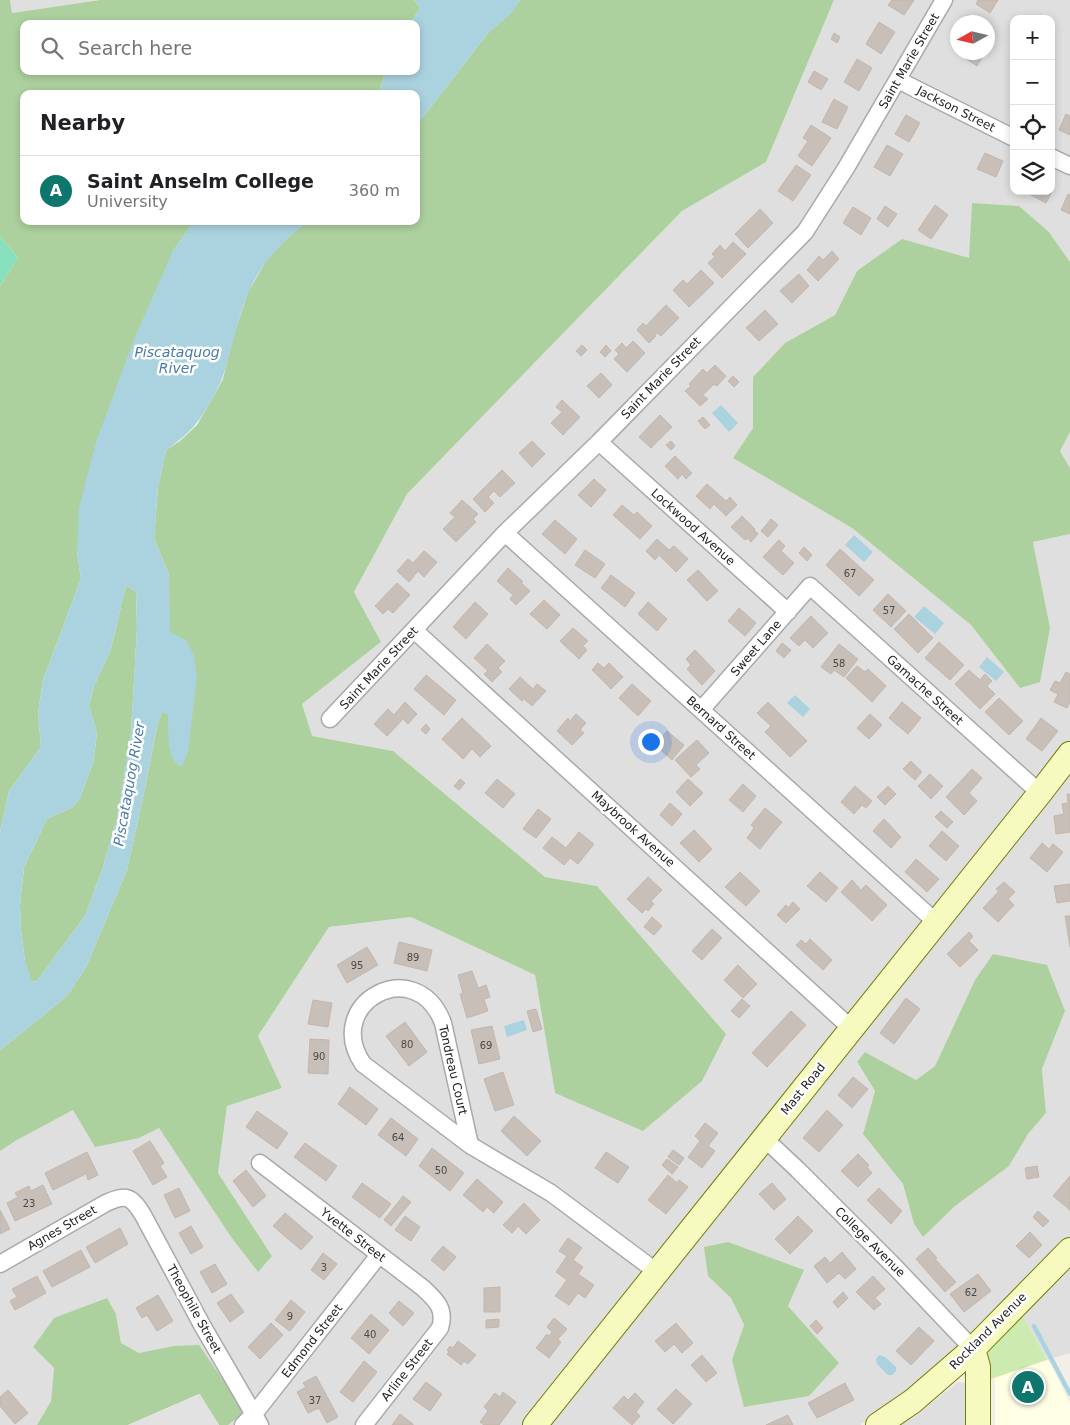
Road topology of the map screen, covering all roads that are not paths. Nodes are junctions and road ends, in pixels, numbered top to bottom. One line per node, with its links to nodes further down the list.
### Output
1 (944, 0): 2 (street, Saint Marie Street)
2 (898, 80): 3 (street, Jackson Street); 6 (street, Saint Marie Street)
3 (1010, 136)
4 (1055, 159): 5 (street)
5 (1070, 166)
6 (599, 442): 7 (street, Saint Marie Street); 9 (street, Lockwood Avenue)
7 (505, 533): 10 (street, Saint Marie Street); 11 (street, Bernard Street)
8 (810, 586): 9 (street, Sweet Lane); 14 (street, Gamache Street)
9 (788, 612): 11 (street, Sweet Lane)
10 (414, 630): 12 (street, Saint Marie Street); 16 (street, Maybrook Avenue)
11 (701, 710): 15 (street, Bernard Street)
12 (330, 719)
13 (1070, 754): 14 (main road, Mast Road)
14 (1040, 793): 15 (main road, Mast Road)
15 (937, 923): 16 (main road, Mast Road)
16 (852, 1029): 17 (main road, Mast Road)
17 (764, 1138): 24 (main road, Mast Road); 26 (street, College Avenue)
18 (470, 1145): 18 (street, Tondreau Court); 24 (street, Tondreau Court)
19 (260, 1163): 22 (street, Yvette Street)
20 (125, 1198): 23 (street, Agnes Street); 27 (street, Theophile Street)
21 (1070, 1250): 26 (main road, Rockland Avenue)
22 (379, 1256): 25 (street, Yvette Street); 27 (street, Edmond Street)
23 (0, 1264)
24 (657, 1272): 29 (main road, Mast Road)
25 (442, 1312): 28 (street, Arline Street)
26 (973, 1349): 30 (main road, Rockland Avenue); 31 (main road)
27 (253, 1421)
28 (364, 1425)
29 (535, 1425)
30 (878, 1425)
31 (978, 1425)

